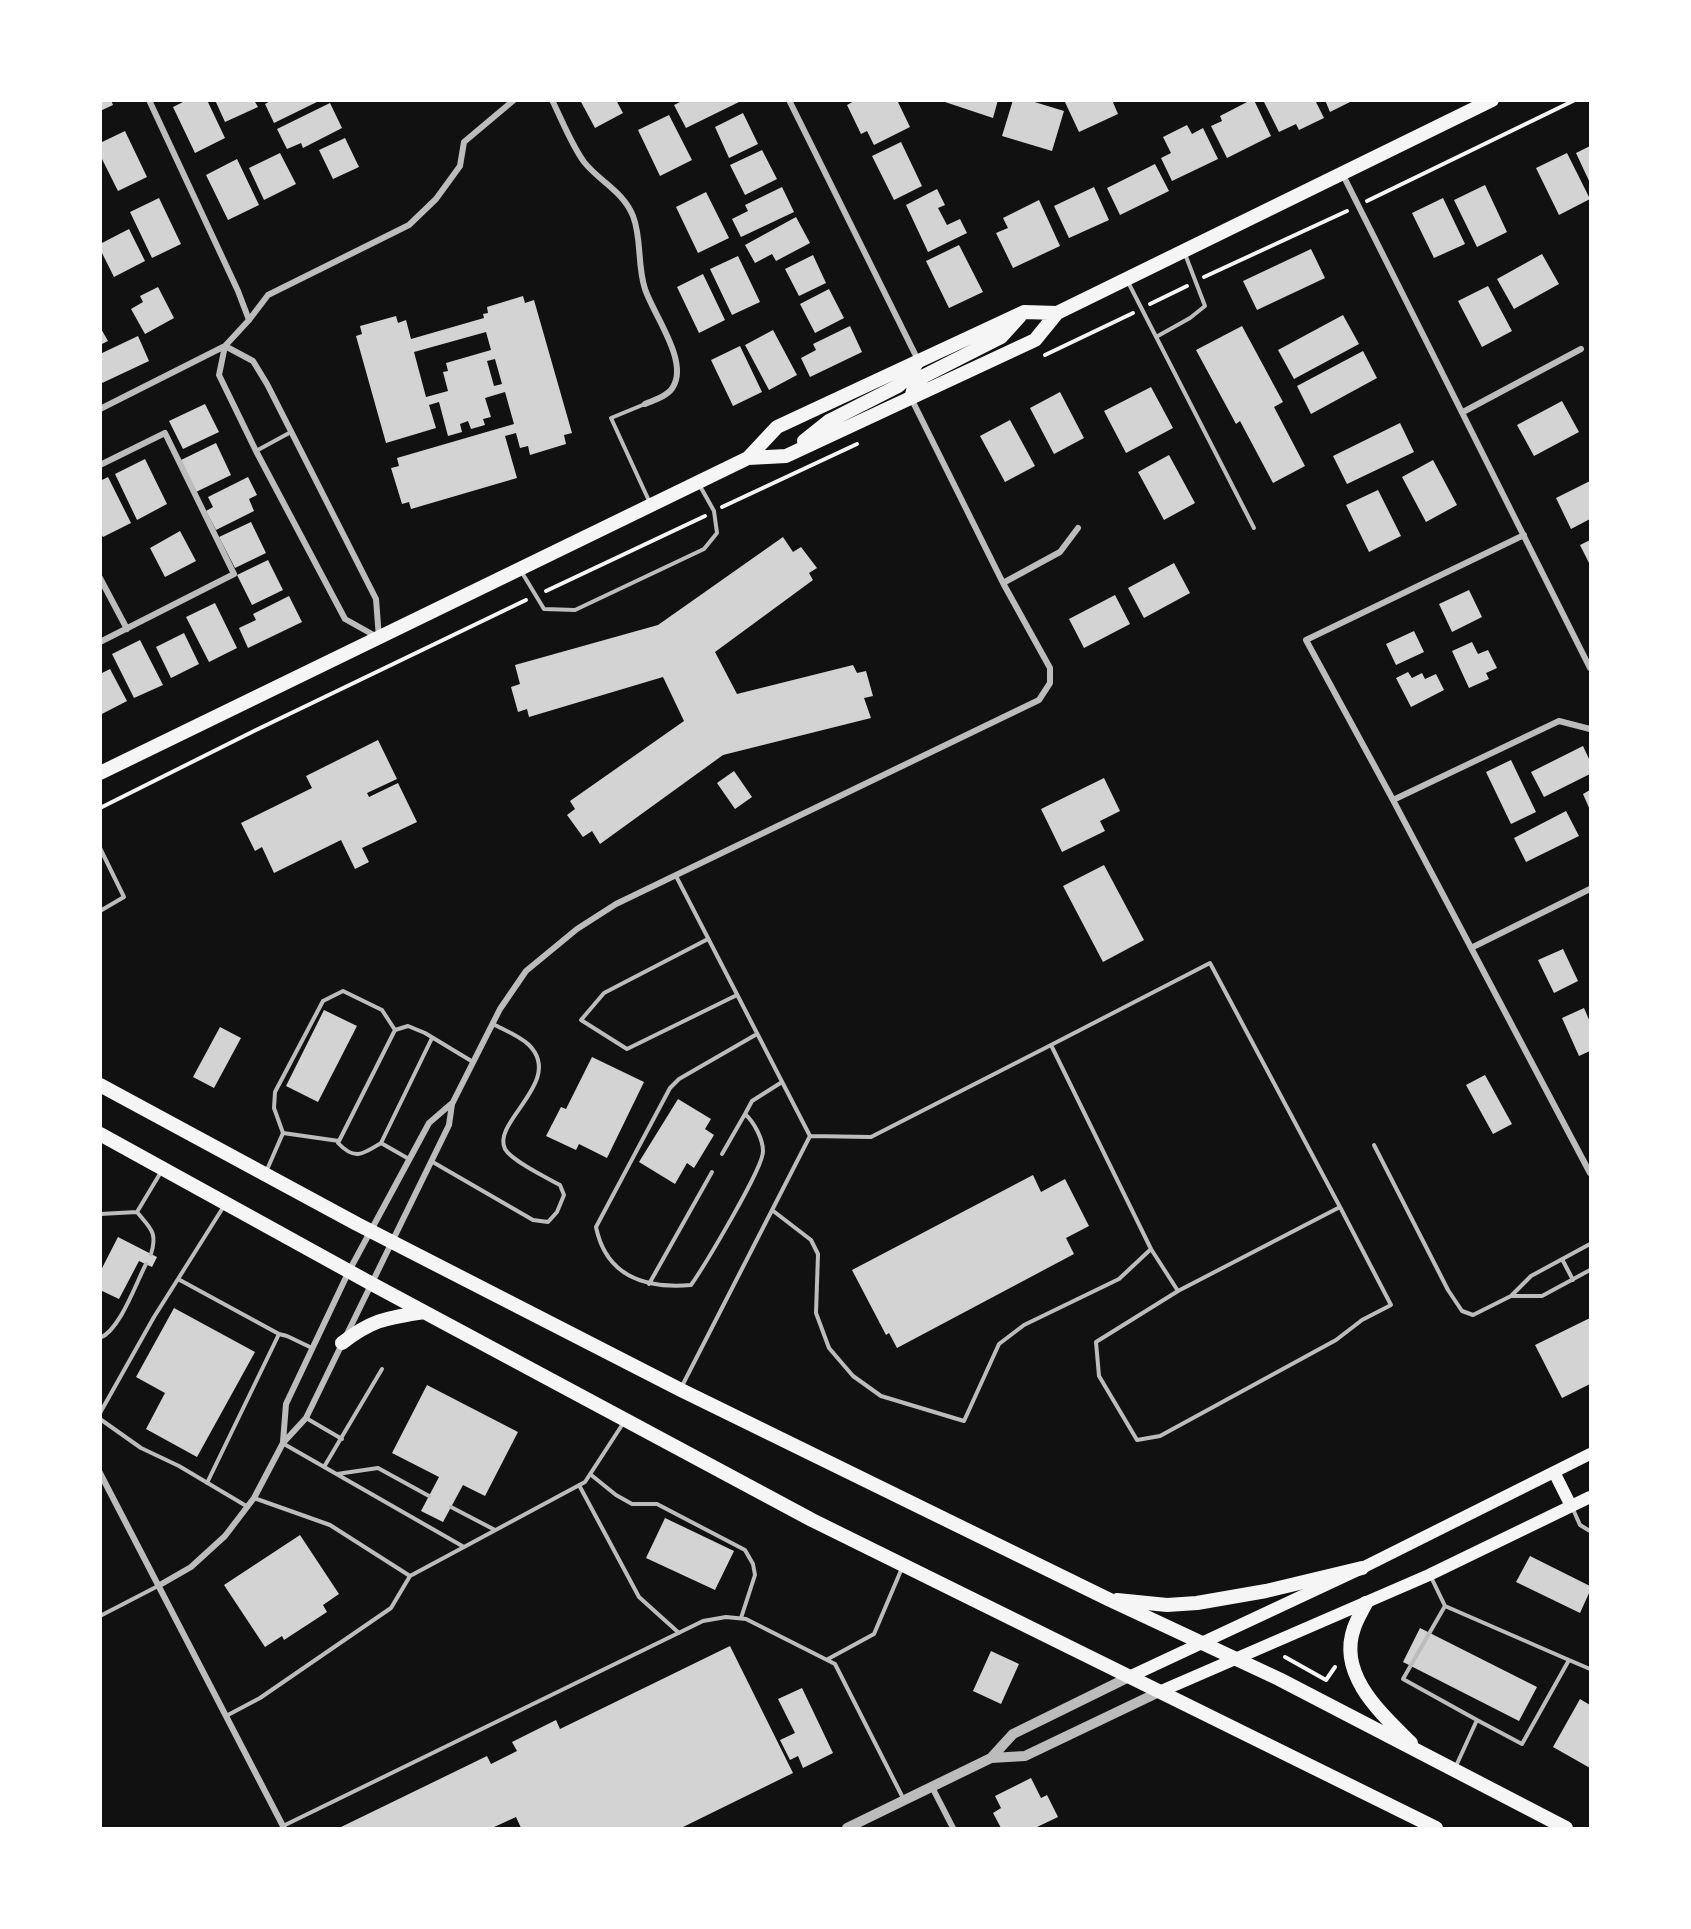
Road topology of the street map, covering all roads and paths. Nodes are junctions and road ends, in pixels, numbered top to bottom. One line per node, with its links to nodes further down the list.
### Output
1 (148, 100): 15 (street)
2 (514, 100): 15 (street)
3 (552, 100): 22 (street)
4 (789, 100): 20 (street)
5 (1492, 100): 7 (main road)
6 (1575, 100): 8 (path)
7 (1342, 173): 8 (street); 9 (main road)
8 (1358, 205): 11 (path); 24 (street)
9 (1184, 250): 10 (main road); 11 (lane)
10 (1126, 279): 12 (lane); 14 (main road)
11 (1196, 281): 12 (path); 16 (lane)
12 (1142, 309): 16 (lane); 19 (path)
13 (1024, 312): 14 (main road); 20 (main road); 21 (main road)
14 (1057, 313): 21 (main road)
15 (249, 320): 17 (street)
16 (1156, 337): 35 (lane)
17 (225, 346): 23 (street); 25 (street); 27 (street)
18 (1581, 349): 24 (street)
19 (1034, 360)
20 (918, 361): 28 (main road); 29 (main road)
21 (910, 398): 28 (main road); 39 (street)
22 (645, 404): 32 (lane)
23 (100, 409)
24 (1463, 412): 36 (street)
25 (291, 432): 27 (lane); 42 (street)
26 (867, 439): 33 (path)
27 (256, 452): 42 (street)
28 (786, 456): 29 (main road)
29 (748, 458): 31 (main road)
30 (100, 465): 41 (street)
31 (699, 483): 32 (main road); 33 (lane)
32 (651, 506): 37 (main road)
33 (714, 512): 40 (path); 40 (lane)
34 (1078, 528): 39 (street)
35 (1254, 528)
36 (1524, 535): 44 (street); 47 (street)
37 (520, 570): 40 (lane); 42 (main road)
38 (100, 578): 41 (street)
39 (1003, 583): 50 (street)
40 (536, 596): 48 (path)
41 (127, 629): 43 (street)
42 (379, 638): 46 (main road)
43 (100, 642)
44 (1590, 668)
45 (1590, 729): 47 (street)
46 (100, 773)
47 (1393, 800): 54 (street)
48 (100, 808)
49 (100, 848): 52 (lane)
50 (676, 876): 53 (lane); 56 (street)
51 (1590, 889): 54 (street)
52 (100, 911)
53 (708, 939): 55 (lane); 55 (lane)
54 (1471, 948): 77 (street)
55 (737, 995): 58 (lane)
56 (493, 1024): 61 (street); 74 (lane)
57 (394, 1030): 59 (lane); 66 (lane); 69 (lane)
58 (757, 1034): 62 (lane); 96 (lane)
59 (432, 1038): 61 (lane); 70 (lane)
60 (1051, 1045): 68 (lane); 80 (lane); 87 (lane)
61 (474, 1063): 64 (street)
62 (782, 1082): 65 (lane); 68 (lane)
63 (100, 1085): 78 (main road)
64 (452, 1104): 73 (street); 74 (street)
65 (745, 1114): 72 (lane); 96 (lane)
66 (282, 1133): 69 (lane); 78 (lane)
67 (100, 1134): 75 (main road)
68 (810, 1136): 81 (lane)
69 (339, 1141): 70 (lane)
70 (381, 1143): 73 (lane)
71 (1374, 1145): 98 (lane)
72 (722, 1154)
73 (410, 1159): 84 (street)
74 (431, 1161): 85 (street)
75 (163, 1169): 79 (main road); 82 (lane)
76 (712, 1172): 96 (lane)
77 (1590, 1173)
78 (265, 1176): 84 (main road)
79 (226, 1203): 92 (main road); 93 (lane)
80 (1340, 1207): 97 (lane); 97 (lane)
81 (772, 1210): 87 (lane); 105 (lane)
82 (137, 1212): 83 (lane); 88 (lane)
83 (100, 1214)
84 (371, 1231): 85 (main road); 92 (street)
85 (392, 1242): 95 (street); 105 (main road)
86 (1590, 1244): 89 (lane)
87 (1151, 1249): 97 (lane)
88 (151, 1254)
89 (1562, 1259): 94 (lane); 98 (lane)
90 (146, 1264): 101 (lane)
91 (1590, 1270): 94 (lane)
92 (350, 1271): 95 (main road); 103 (street)
93 (178, 1279): 100 (lane); 106 (lane)
94 (1573, 1280): 98 (lane)
95 (372, 1284): 99 (main road); 102 (street)
96 (649, 1284)
97 (1178, 1291)
98 (1511, 1296)
99 (424, 1312): 102 (main road); 109 (main road)
100 (279, 1335): 103 (lane); 118 (lane)
101 (100, 1338)
102 (342, 1343): 107 (street)
103 (312, 1348): 111 (street)
104 (382, 1369): 110 (lane)
105 (681, 1390): 134 (main road)
106 (100, 1413)
107 (306, 1418): 110 (lane); 111 (street)
108 (100, 1419): 118 (lane)
109 (625, 1421): 117 (lane); 129 (main road)
110 (342, 1439): 113 (lane)
111 (283, 1443): 113 (lane); 122 (street)
112 (1590, 1454): 114 (main road)
113 (324, 1467): 116 (lane)
114 (1554, 1472): 123 (main road); 130 (main road)
115 (100, 1473): 133 (street)
116 (337, 1474): 120 (lane); 128 (lane)
117 (590, 1474): 119 (lane); 138 (lane)
118 (207, 1483): 124 (lane)
119 (579, 1485): 126 (lane); 139 (lane)
120 (429, 1496)
121 (1590, 1497): 123 (main road)
122 (254, 1498): 124 (street); 132 (lane)
123 (1572, 1506): 127 (lane); 131 (main road)
124 (248, 1507): 133 (street)
125 (451, 1507): 126 (lane)
126 (495, 1530): 128 (lane)
127 (1590, 1531)
128 (464, 1547): 132 (lane)
129 (904, 1565): 143 (lane); 147 (main road)
130 (1362, 1568): 134 (main road); 140 (main road)
131 (1429, 1575): 135 (main road); 136 (lane)
132 (410, 1576): 149 (lane)
133 (158, 1586): 137 (lane); 149 (street)
134 (1108, 1599): 140 (main road)
135 (1366, 1603): 142 (main road); 151 (main road)
136 (1445, 1606): 144 (lane); 150 (lane)
137 (101, 1613)
138 (741, 1618): 139 (lane); 143 (lane)
139 (679, 1633): 156 (lane)
140 (1203, 1643): 142 (main road); 147 (main road)
141 (1285, 1657): 145 (path)
142 (1238, 1659): 148 (main road); 151 (main road)
143 (827, 1660): 155 (lane)
144 (1569, 1660): 146 (lane); 150 (lane)
145 (1335, 1667)
146 (1590, 1669)
147 (1129, 1677): 148 (main road); 152 (street)
148 (1159, 1692): 152 (street); 159 (main road)
149 (225, 1716): 156 (street)
150 (1478, 1720): 153 (lane)
151 (1421, 1753): 153 (main road)
152 (991, 1758): 154 (street)
153 (1454, 1770): 160 (main road)
154 (932, 1787): 155 (street); 158 (street)
155 (904, 1800): 157 (street)
156 (284, 1827)
157 (847, 1828)
158 (953, 1828)
159 (1436, 1828)
160 (1566, 1828)

